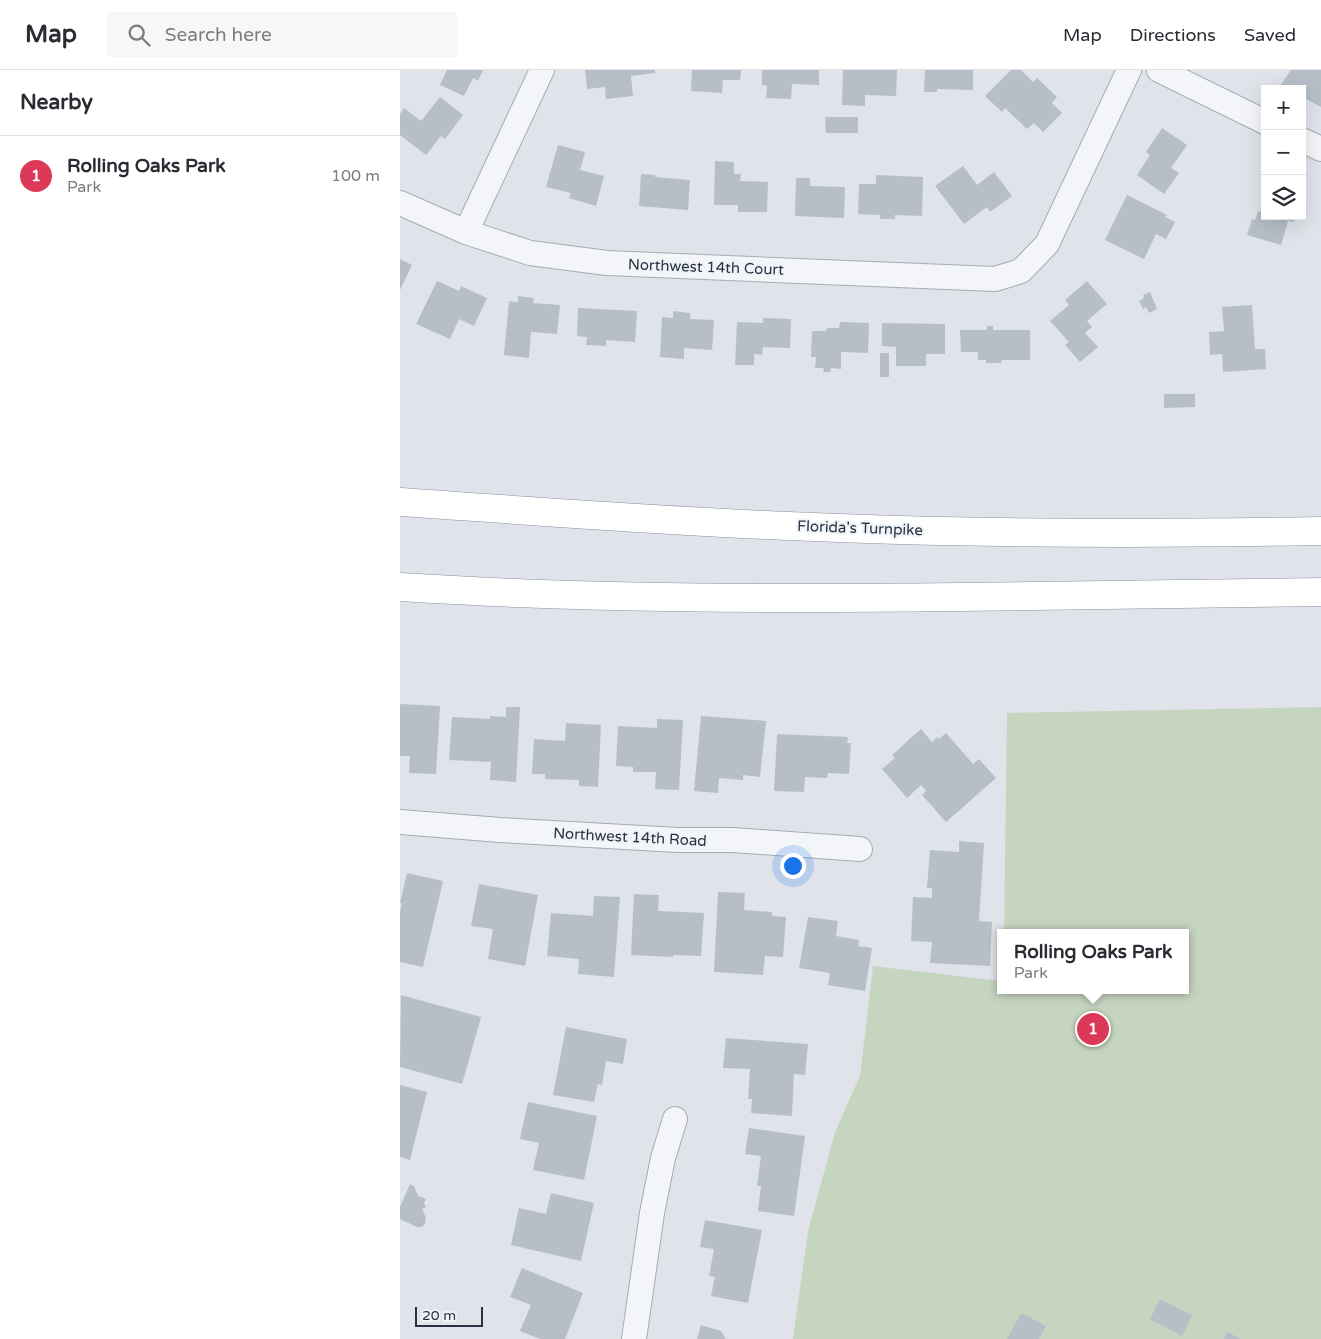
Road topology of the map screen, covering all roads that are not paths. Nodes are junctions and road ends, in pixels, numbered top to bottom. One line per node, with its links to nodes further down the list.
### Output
1 (542, 70): 8 (street)
2 (1129, 70): 8 (street, Northwest 14th Court)
3 (1159, 70): 4 (street)
4 (1261, 120)
5 (1306, 142): 6 (street)
6 (1321, 149)
7 (400, 203): 8 (street, Northwest 14th Court)
8 (466, 232)
9 (400, 502): 10 (highway, Florida's Turnpike)
10 (1321, 531)
11 (400, 587): 12 (highway)
12 (1321, 592)
13 (400, 822): 14 (street, Northwest 14th Road)
14 (860, 850)
15 (674, 1120): 16 (street)
16 (634, 1339)

